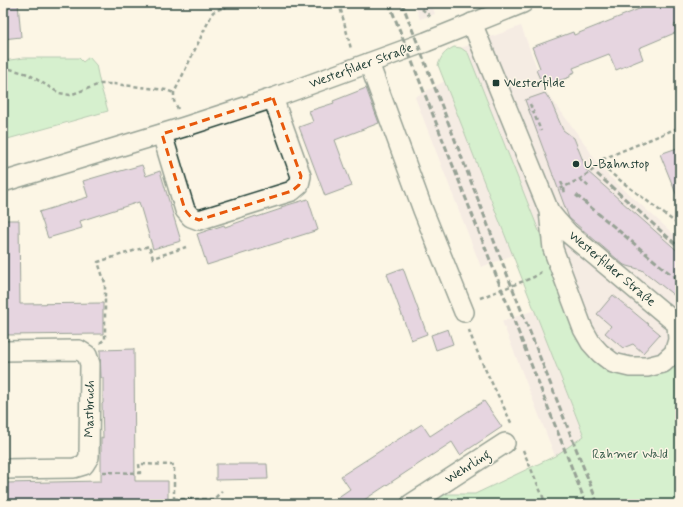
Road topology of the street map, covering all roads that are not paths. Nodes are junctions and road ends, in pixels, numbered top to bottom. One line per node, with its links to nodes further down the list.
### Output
1 (523, 3): 2 (street, Westerfilder Straße)
2 (500, 7): 3 (street, Westerfilder Straße)
3 (472, 23): 4 (street, Westerfilder Straße); 8 (street, Westerfilder Straße)
4 (369, 63): 5 (street, Westerfilder Straße); 9 (street)
5 (273, 98): 6 (street, Westerfilder Straße); 6 (street)
6 (162, 134): 7 (street, Westerfilder Straße)
7 (3, 182)
8 (546, 204): 8 (street, Westerfilder Straße)
9 (464, 312)
10 (3, 351): 12 (street, Mastbruch)
11 (513, 440): 13 (street, Wehrling)
12 (3, 469)
13 (411, 504)

